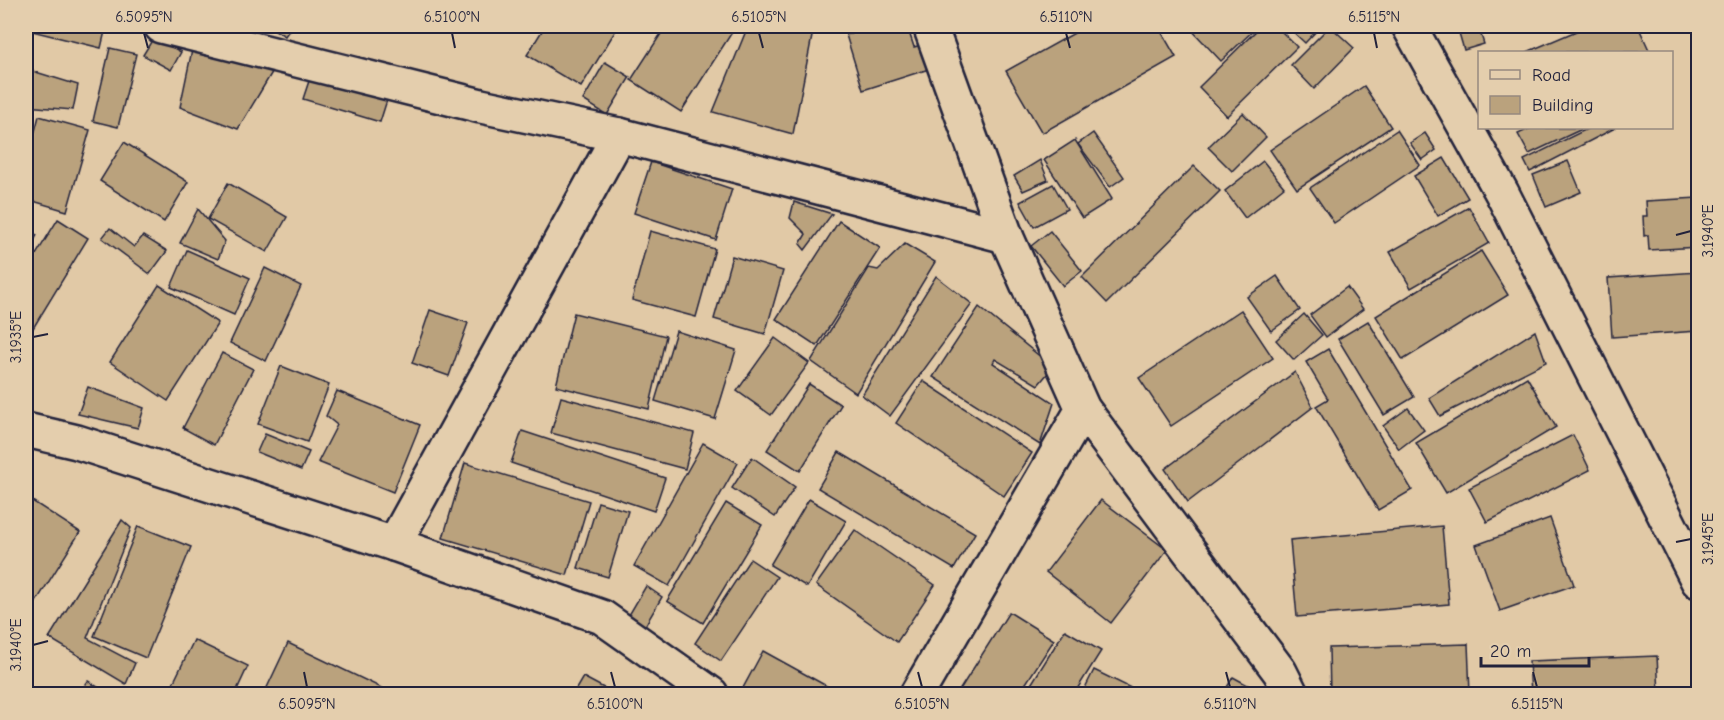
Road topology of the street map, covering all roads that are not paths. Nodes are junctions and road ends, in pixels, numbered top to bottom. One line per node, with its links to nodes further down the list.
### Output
1 (161, 26): 4 (street)
2 (930, 26): 5 (street)
3 (1409, 26): 9 (street)
4 (619, 135): 5 (street); 8 (street)
5 (1006, 236): 6 (street)
6 (1083, 409): 11 (street); 12 (street)
7 (26, 430): 8 (street)
8 (394, 544): 10 (street)
9 (1698, 581)
10 (711, 694)
11 (917, 694)
12 (1291, 694)

